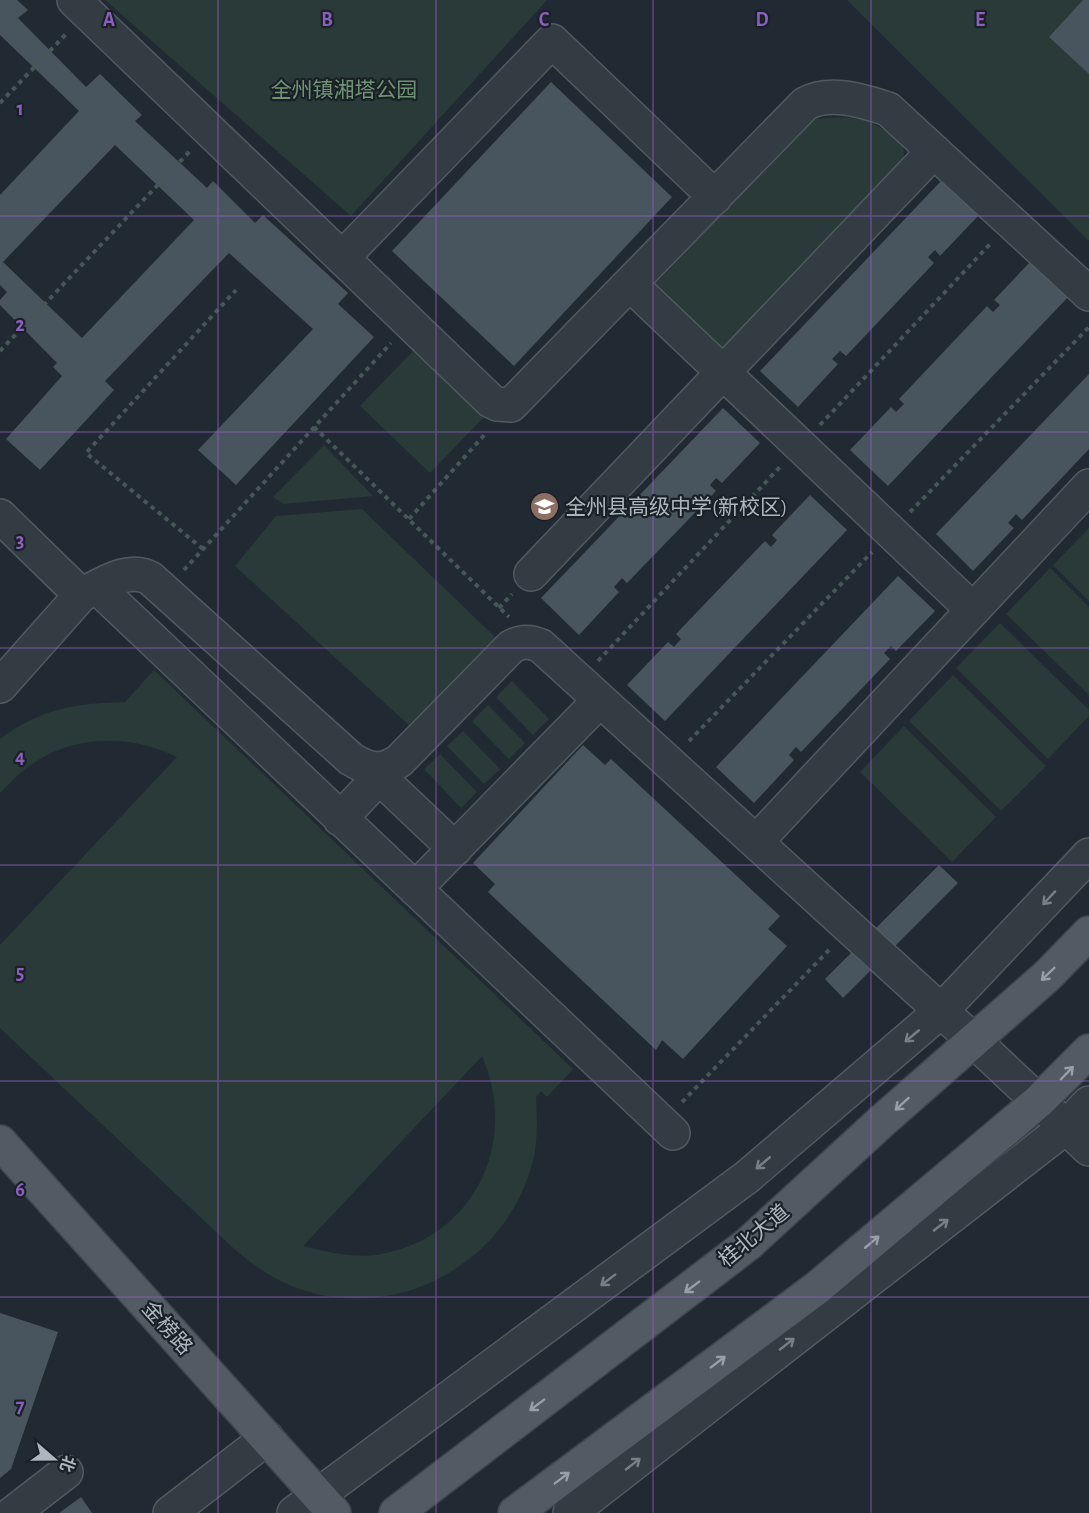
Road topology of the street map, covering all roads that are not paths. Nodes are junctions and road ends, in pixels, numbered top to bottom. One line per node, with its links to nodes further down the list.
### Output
1 (80, 6): 4 (street)
2 (934, 151): 3 (street); 6 (street); 7 (street)
3 (715, 196): 4 (street); 5 (street)
4 (342, 258): 5 (street)
5 (630, 284): 7 (street)
6 (1089, 294)
7 (722, 372): 10 (street); 12 (street)
8 (1089, 486): 12 (street)
9 (0, 516): 11 (street)
10 (531, 574)
11 (89, 591): 13 (street); 15 (street); 16 (street)
12 (974, 610): 17 (street)
13 (0, 686)
14 (600, 700): 15 (street); 17 (street); 18 (street)
15 (384, 772): 16 (street); 18 (street)
16 (340, 819): 20 (street)
17 (756, 842): 22 (street)
18 (455, 849): 20 (street)
19 (1089, 855): 22 (street, one-way to 22)
20 (415, 890): 27 (street)
21 (1089, 933): 23 (main road, 桂北大道, one-way to 23)
22 (941, 1011): 23 (street); 32 (street, one-way to 32)
23 (974, 1041): 25 (street); 35 (main road, 桂北大道, one-way to 35)
24 (1089, 1051): 25 (main road, one-way to 24)
25 (1039, 1101): 28 (street); 36 (main road, one-way to 25)
26 (1089, 1103): 28 (street)
27 (667, 1128)
28 (1078, 1138): 37 (street, one-way to 28)
29 (0, 1142): 30 (main road, 金榜路)
30 (267, 1438): 32 (main road, 金榜路); 34 (street)
31 (66, 1472): 33 (street)
32 (315, 1507)
33 (13, 1513)
34 (170, 1513)
35 (396, 1513)
36 (515, 1513)
37 (570, 1513)

